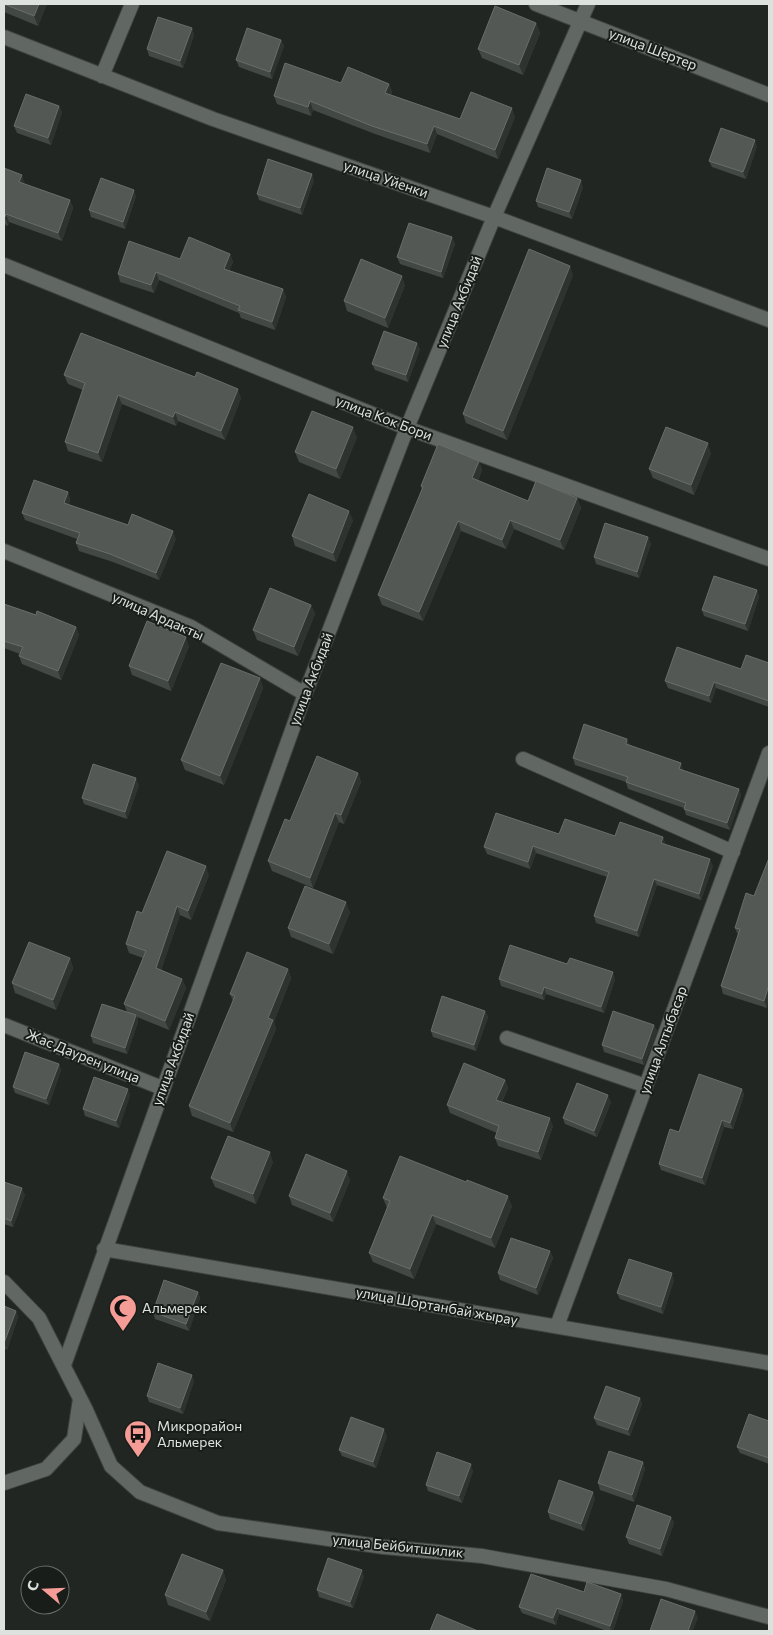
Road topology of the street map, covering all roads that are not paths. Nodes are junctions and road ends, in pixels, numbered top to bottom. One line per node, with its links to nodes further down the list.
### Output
1 (132, 4): 6 (street)
2 (536, 4): 4 (street, улица Шертер)
3 (588, 4): 4 (street, улица Акбидай)
4 (580, 21): 7 (street, улица Шертер); 8 (street, улица Акбидай)
5 (4, 37): 6 (street, улица Уйенки)
6 (102, 76): 8 (street, улица Уйенки)
7 (769, 95)
8 (494, 217): 10 (street, улица Уйенки); 11 (street, улица Акбидай)
9 (4, 265): 11 (street, улица Кок Бори)
10 (769, 320)
11 (407, 428): 13 (street, улица Кок Бори); 14 (street, улица Акбидай)
12 (4, 551): 14 (street, улица Ардакты)
13 (769, 560)
14 (305, 694): 21 (street, улица Акбидай)
15 (769, 753): 17 (street, улица Алтыбасар)
16 (524, 759): 17 (street)
17 (733, 852): 20 (street, улица Алтыбасар)
18 (4, 1025): 21 (street, Жас Даурен улица)
19 (507, 1038): 20 (street)
20 (646, 1086): 24 (street, улица Алтыбасар)
21 (162, 1088): 22 (street, улица Акбидай)
22 (104, 1249): 24 (street, улица Шортанбай жырау); 26 (street, улица Акбидай)
23 (4, 1282): 26 (street)
24 (557, 1326): 25 (street, улица Шортанбай жырау)
25 (769, 1363)
26 (64, 1366): 27 (street, улица Бейбитшилик)
27 (80, 1399): 28 (street); 29 (street, улица Бейбитшилик)
28 (4, 1483)
29 (769, 1617)

